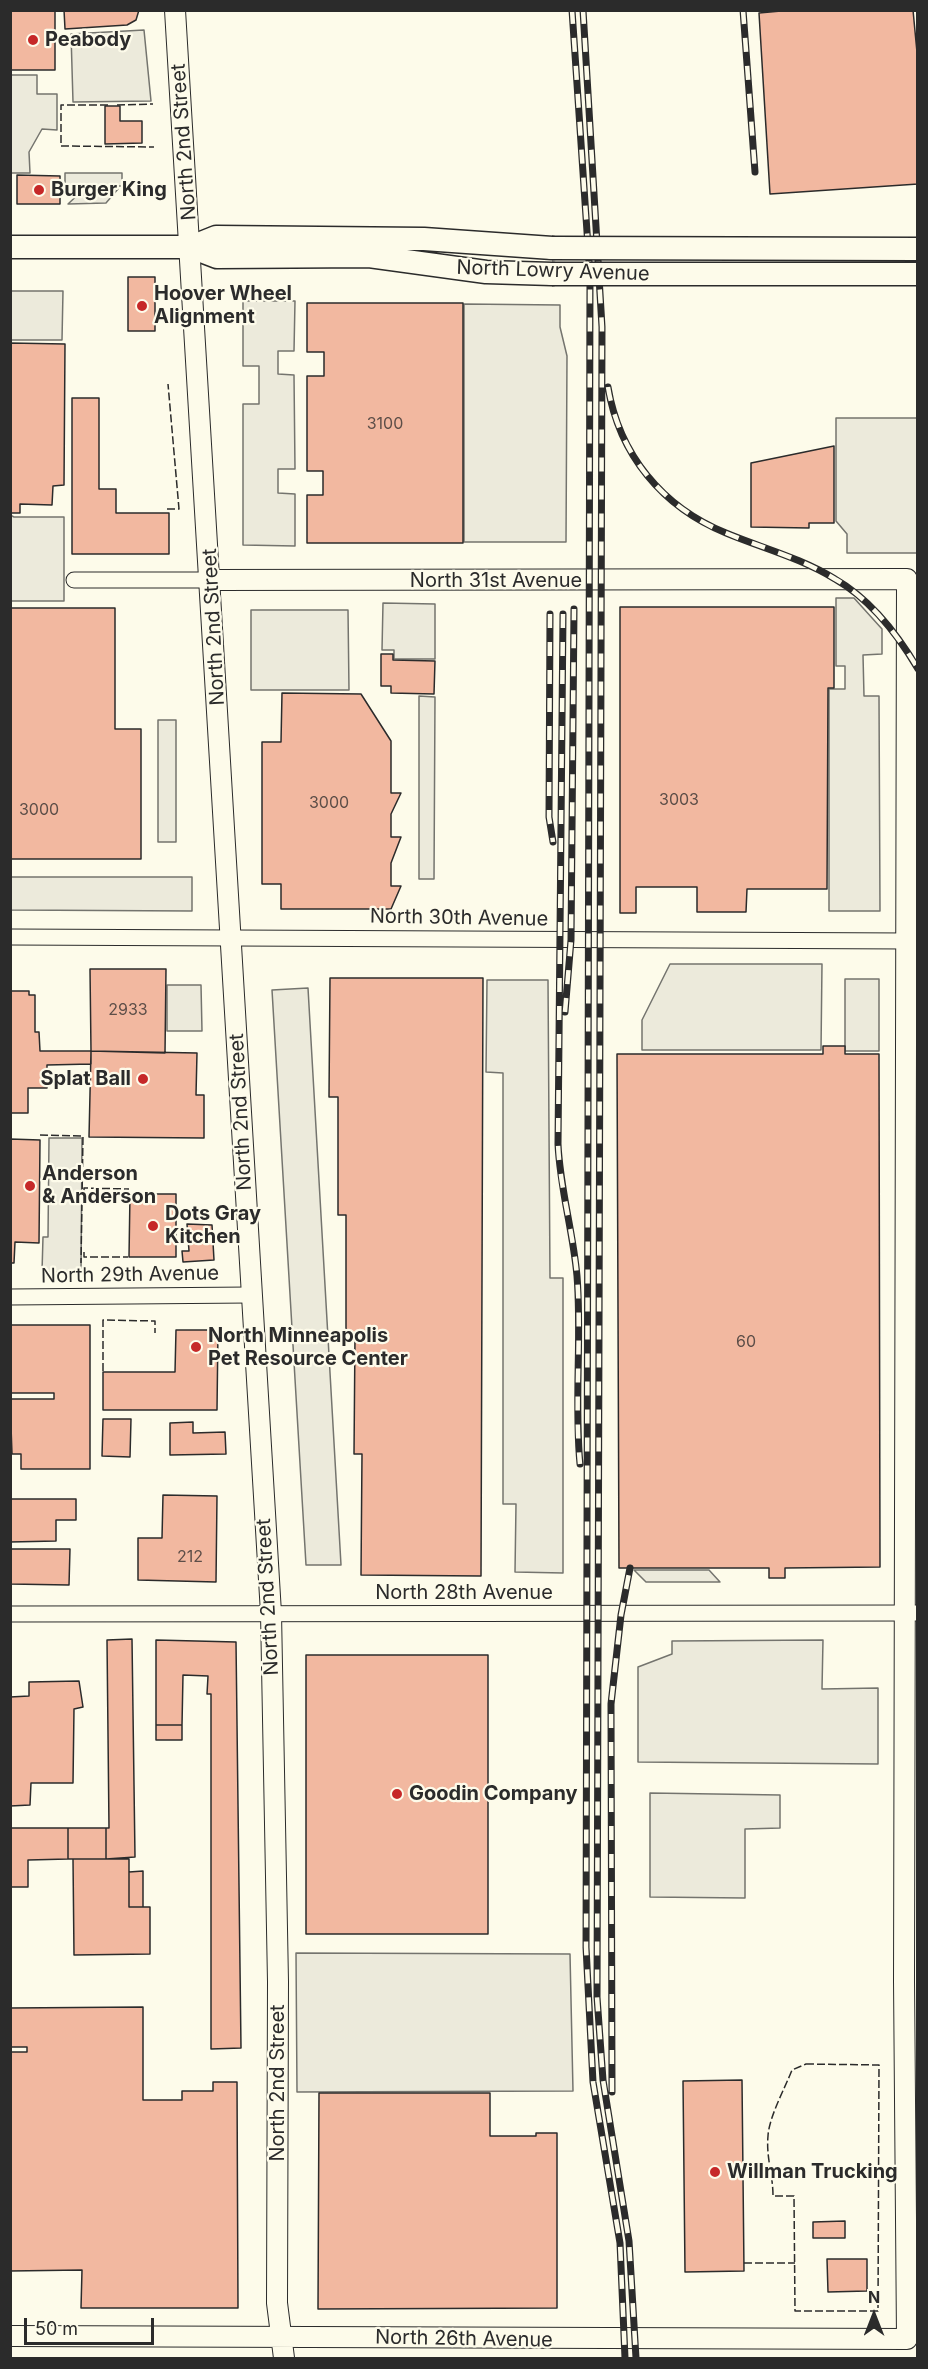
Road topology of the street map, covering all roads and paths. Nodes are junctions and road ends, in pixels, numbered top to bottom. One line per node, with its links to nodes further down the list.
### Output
1 (176, 10): 3 (street, North 2nd Street)
2 (10, 247): 3 (main road, North Lowry Avenue)
3 (191, 247): 4 (main road, North Lowry Avenue, bridge); 5 (main road, North Lowry Avenue, bridge); 8 (street, North 2nd Street)
4 (918, 249)
5 (918, 274)
6 (912, 579): 8 (street, North 31st Avenue); 11 (street)
7 (74, 580): 8 (street, North 31st Avenue)
8 (211, 580): 10 (street, North 2nd Street)
9 (10, 937): 10 (street, North 30th Avenue)
10 (233, 937): 11 (street, North 30th Avenue); 12 (street, North 2nd Street)
11 (908, 941): 14 (street)
12 (250, 1295): 13 (street, North 29th Avenue); 16 (street, North 2nd Street)
13 (10, 1297)
14 (911, 1613): 16 (street, North 28th Avenue); 17 (street)
15 (10, 1614): 16 (street, North 28th Avenue)
16 (271, 1614): 19 (street, North 2nd Street)
17 (911, 1980): 20 (street)
18 (10, 2336): 19 (street, North 26th Avenue)
19 (280, 2336): 20 (street, North 26th Avenue); 21 (street, North 2nd Street)
20 (912, 2339)
21 (284, 2358)

